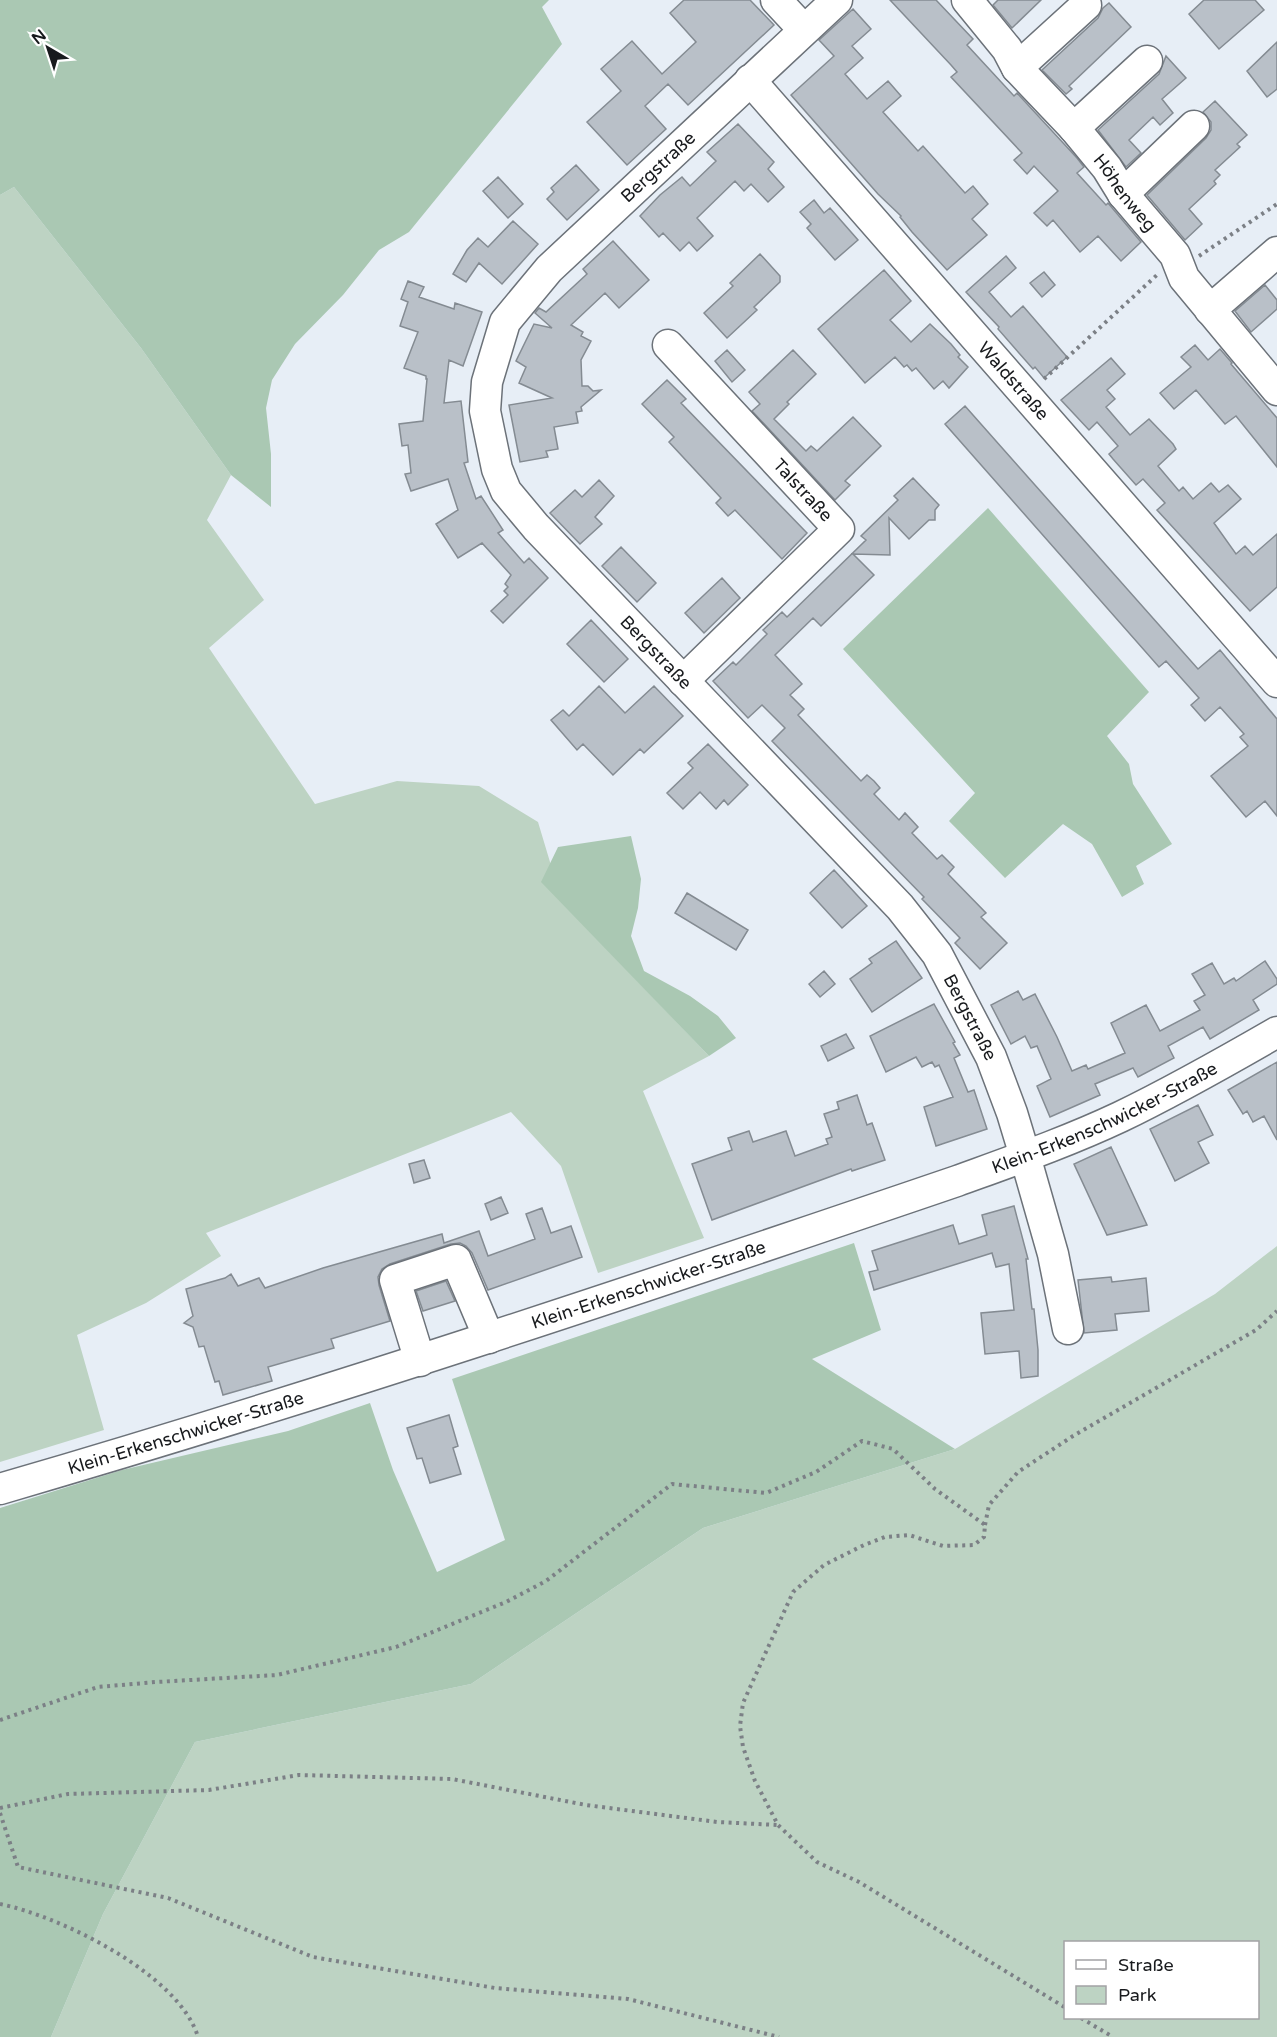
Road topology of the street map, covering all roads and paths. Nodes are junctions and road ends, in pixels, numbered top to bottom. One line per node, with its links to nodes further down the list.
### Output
1 (776, 0): 5 (street)
2 (837, 0): 5 (street, Bergstraße)
3 (970, 1): 7 (street, Höhenweg)
4 (1086, 5): 7 (street)
5 (804, 30): 8 (street, Bergstraße)
6 (1147, 61): 10 (street)
7 (1017, 68): 10 (street, Höhenweg)
8 (750, 80): 18 (street, Waldstraße); 19 (street, Bergstraße)
9 (1194, 126): 11 (street)
10 (1074, 128): 11 (street, Höhenweg)
11 (1123, 194): 14 (street, Höhenweg)
12 (1277, 204): 14 (path)
13 (1277, 252): 15 (street)
14 (1180, 270): 15 (street, Höhenweg); 18 (path)
15 (1210, 310): 17 (street, Höhenweg)
16 (668, 345): 19 (street, Talstraße)
17 (1271, 372)
18 (1026, 395): 20 (street, Waldstraße)
19 (683, 681): 22 (street, Bergstraße)
20 (1277, 682)
21 (1277, 1032): 22 (street, Klein-Erkenschwicker-Straße)
22 (1025, 1156): 24 (street, Bergstraße); 25 (street, Klein-Erkenschwicker-Straße)
23 (1277, 1311): 28 (path)
24 (1068, 1329)
25 (489, 1338): 26 (street, Klein-Erkenschwicker-Straße); 26 (street)
26 (420, 1361): 27 (street, Klein-Erkenschwicker-Straße)
27 (0, 1489)
28 (986, 1525): 29 (path); 32 (path)
29 (0, 1720)
30 (0, 1808): 32 (path)
31 (0, 1813): 37 (path)
32 (778, 1825): 34 (path)
33 (0, 1904): 36 (path)
34 (1064, 2007)
35 (1083, 2019): 38 (path)
36 (198, 2037)
37 (779, 2037)
38 (1113, 2037)

